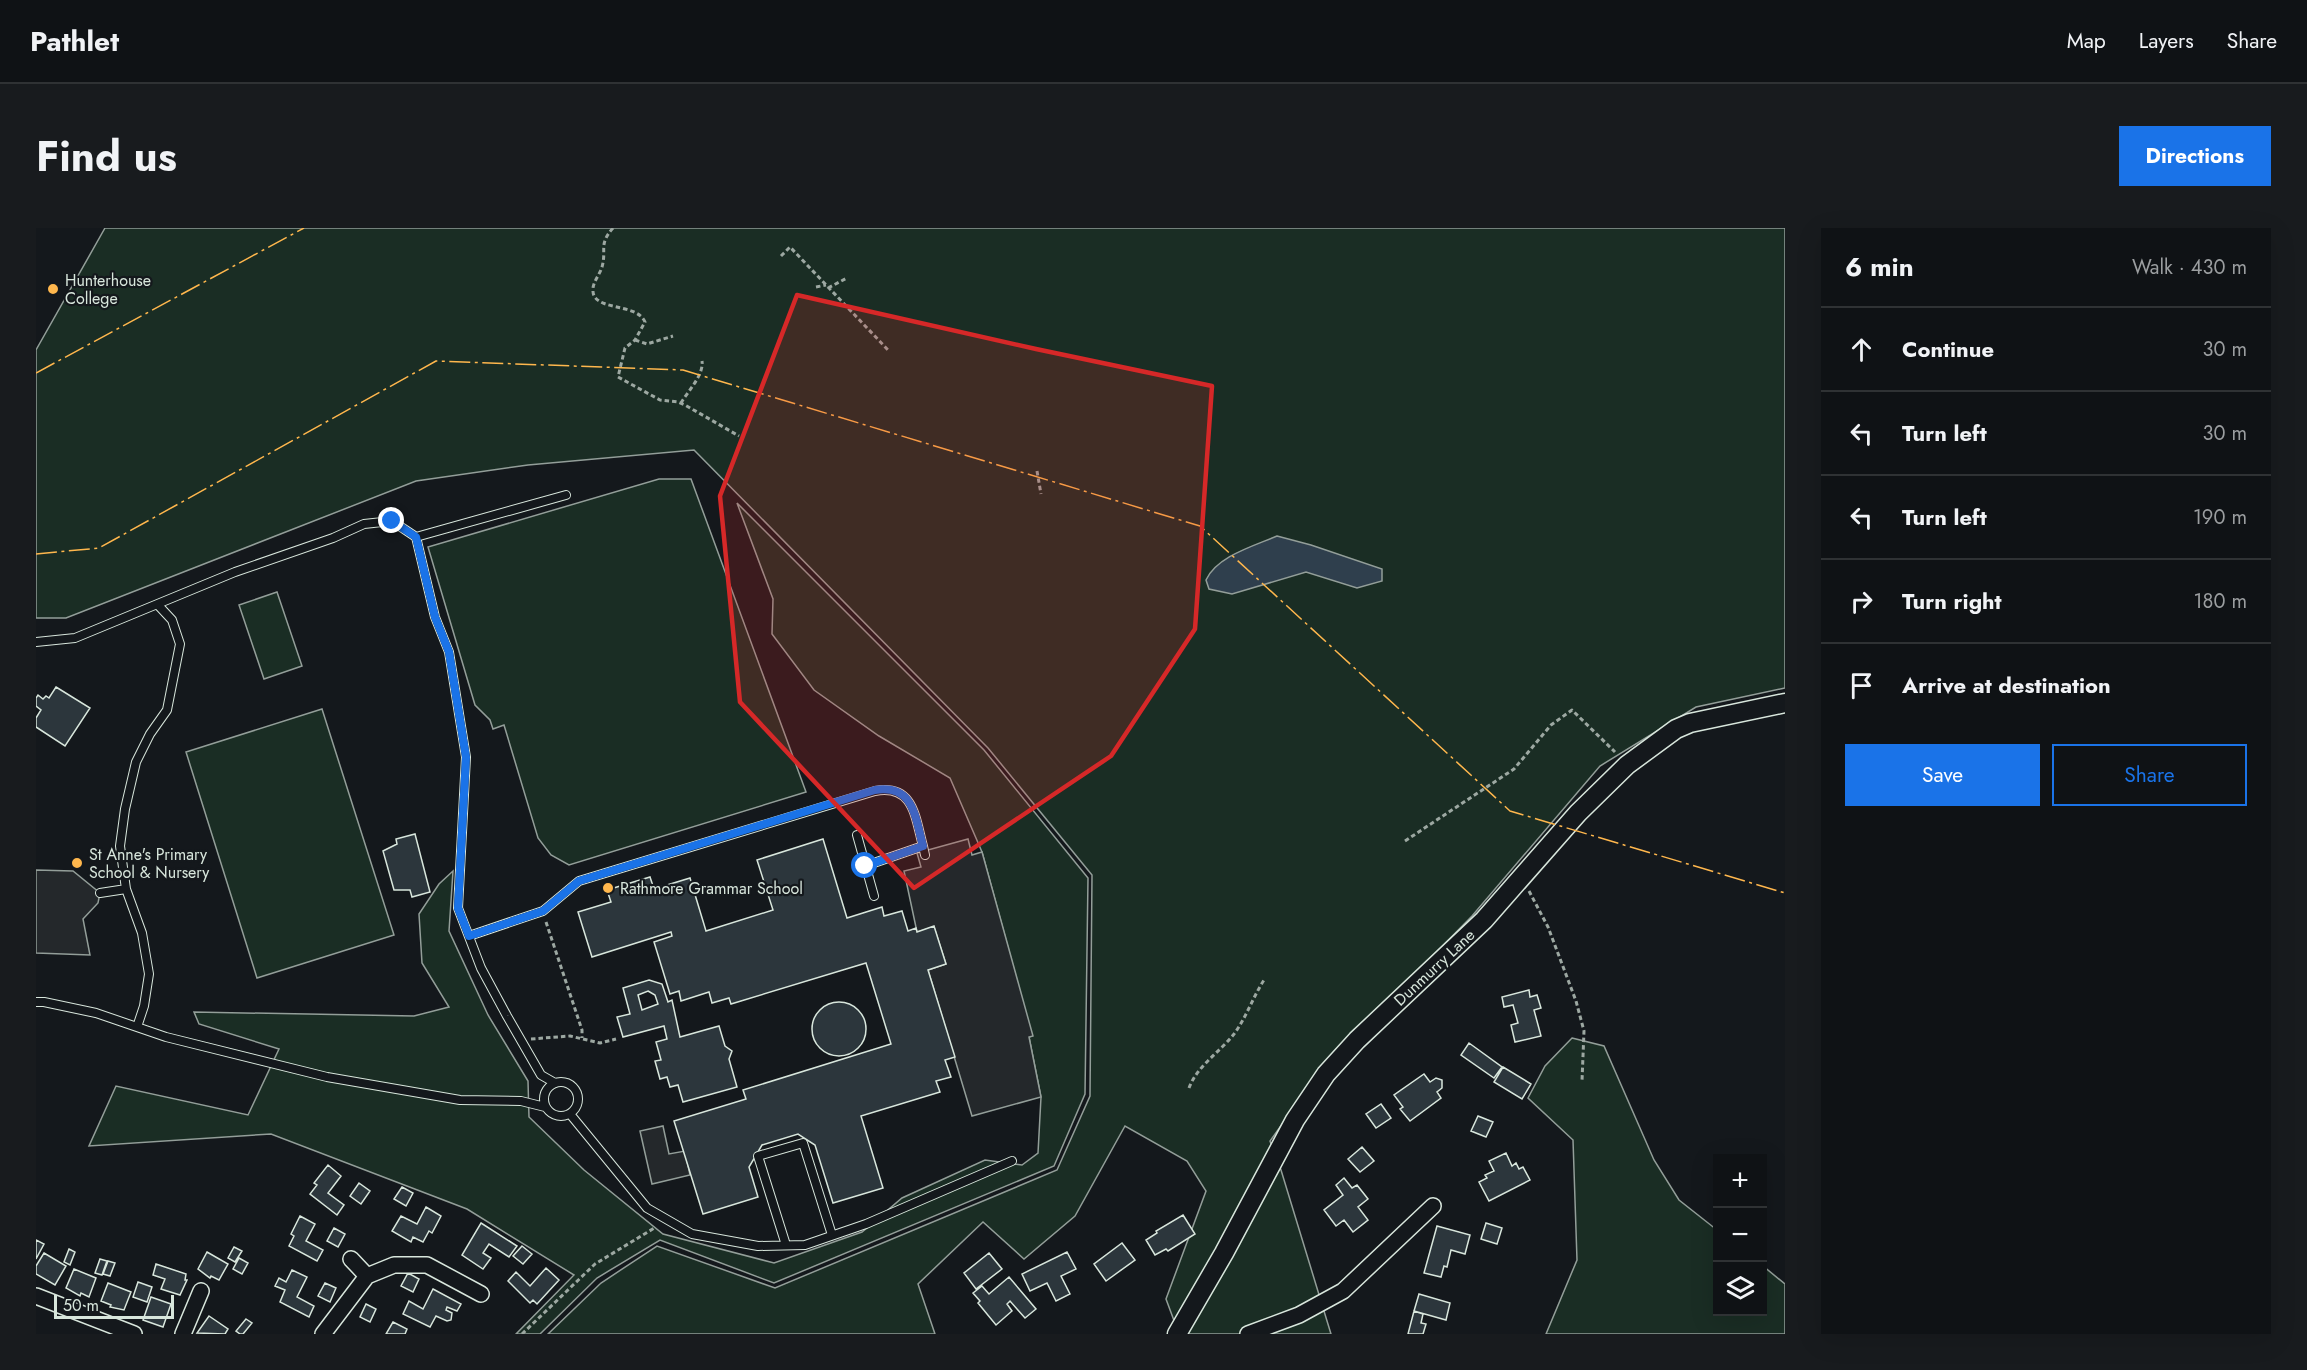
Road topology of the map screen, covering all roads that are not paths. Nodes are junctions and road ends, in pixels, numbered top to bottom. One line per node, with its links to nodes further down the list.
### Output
1 (566, 495): 2 (lane)
2 (416, 537): 3 (lane); 13 (lane)
3 (158, 605): 4 (lane); 10 (lane)
4 (36, 642)
5 (1785, 704): 31 (street, Dunmurry Lane)
6 (857, 835): 9 (lane)
7 (923, 846): 8 (lane); 9 (lane); 13 (lane)
8 (925, 855)
9 (865, 866): 12 (lane)
10 (126, 889): 11 (lane); 15 (lane)
11 (100, 893)
12 (874, 896)
13 (469, 936): 16 (lane)
14 (36, 1002): 15 (lane)
15 (137, 1027): 17 (lane)
16 (555, 1083): 17 (lane); 18 (lane)
17 (545, 1107): 18 (lane)
18 (570, 1114): 22 (lane)
19 (1012, 1161): 21 (lane)
20 (1434, 1206): 32 (street)
21 (832, 1235): 22 (lane); 22 (lane)
22 (786, 1245)
23 (351, 1259): 24 (street)
24 (367, 1276): 26 (street); 30 (street)
25 (201, 1292): 29 (street)
26 (481, 1294)
27 (36, 1296): 28 (street)
28 (134, 1334)
29 (183, 1334)
30 (323, 1334)
31 (1177, 1334)
32 (1248, 1334)

